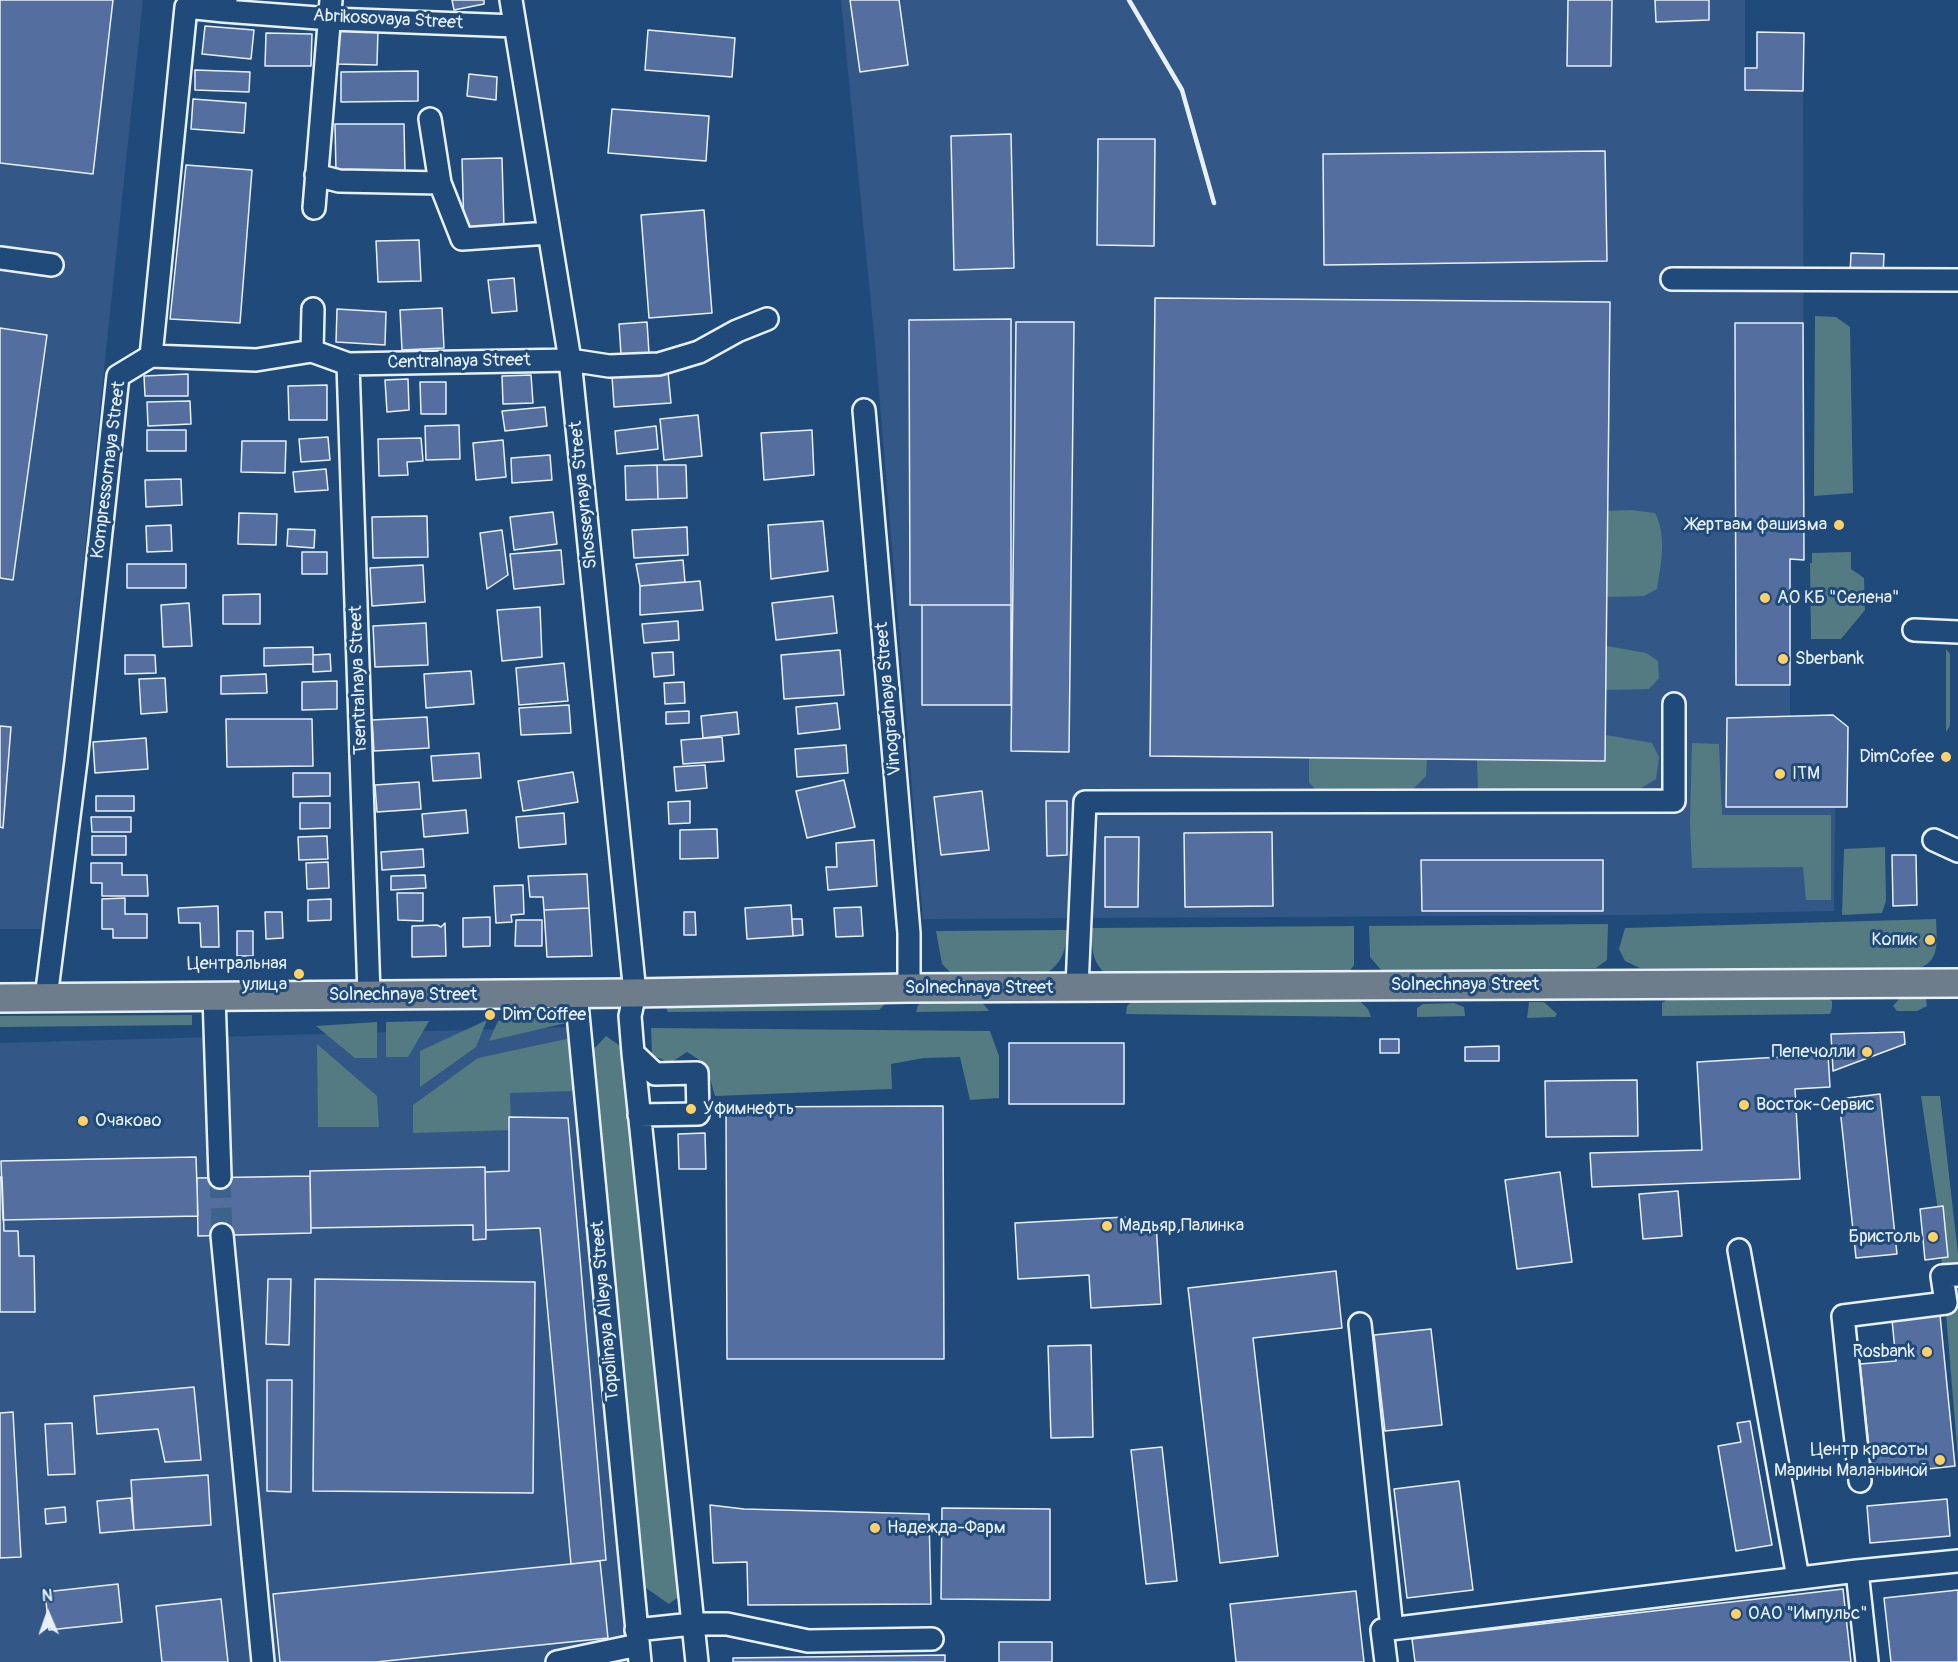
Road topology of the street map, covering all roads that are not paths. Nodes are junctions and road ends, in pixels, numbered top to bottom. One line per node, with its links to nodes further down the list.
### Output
1 (511, 0): 4 (street, Shosseynaya Street)
2 (225, 5): 3 (street, Abrikosovaya Street); 17 (street)
3 (331, 9): 4 (street, Abrikosovaya Street); 6 (street)
4 (515, 26): 9 (street, Shosseynaya Street)
5 (430, 119): 7 (street)
6 (316, 175): 7 (street); 8 (street)
7 (440, 183): 9 (street)
8 (314, 208)
9 (549, 233): 18 (street, Shosseynaya Street)
10 (0, 258): 11 (street)
11 (52, 265)
12 (1672, 279): 13 (street)
13 (1958, 280)
14 (313, 309): 16 (street)
15 (767, 319): 18 (street, Centralnaya Street)
16 (312, 351): 17 (street); 19 (street)
17 (151, 356): 34 (street, Kompressornaya Street)
18 (570, 360): 19 (street, Centralnaya Street); 30 (street, Shosseynaya Street)
19 (348, 364): 31 (street, Tsentralnaya Street)
20 (864, 410): 28 (street, Vinogradnaya Street)
21 (1914, 630): 22 (street)
22 (1958, 632)
23 (1674, 704): 27 (street)
24 (1934, 840): 25 (street)
25 (1958, 851)
26 (1958, 983): 27 (main road, Solnechnaya Street)
27 (1077, 987): 28 (main road, Solnechnaya Street)
28 (909, 988): 30 (main road, Solnechnaya Street)
29 (576, 993): 30 (main road, Solnechnaya Street); 31 (main road, Solnechnaya Street); 49 (street, Topolinaya Alleya Street)
30 (635, 993): 35 (street)
31 (369, 995): 32 (main road, Solnechnaya Street)
32 (214, 996): 34 (main road, Solnechnaya Street); 37 (street)
33 (0, 998): 34 (main road, Solnechnaya Street)
34 (46, 998)
35 (633, 1053): 36 (street); 36 (street)
36 (639, 1115): 46 (street)
37 (220, 1177)
38 (222, 1235): 50 (street)
39 (1739, 1250): 45 (street)
40 (1958, 1275): 42 (street)
41 (1360, 1324): 47 (street)
42 (1860, 1481)
43 (1958, 1561): 44 (street)
44 (1857, 1571): 45 (street); 54 (street)
45 (1797, 1578): 47 (street)
46 (692, 1624): 48 (street); 49 (street); 52 (street)
47 (1392, 1629): 53 (street)
48 (932, 1639)
49 (638, 1646): 51 (street)
50 (263, 1662)
51 (557, 1662)
52 (697, 1662)
53 (1386, 1662)
54 (1867, 1662)

